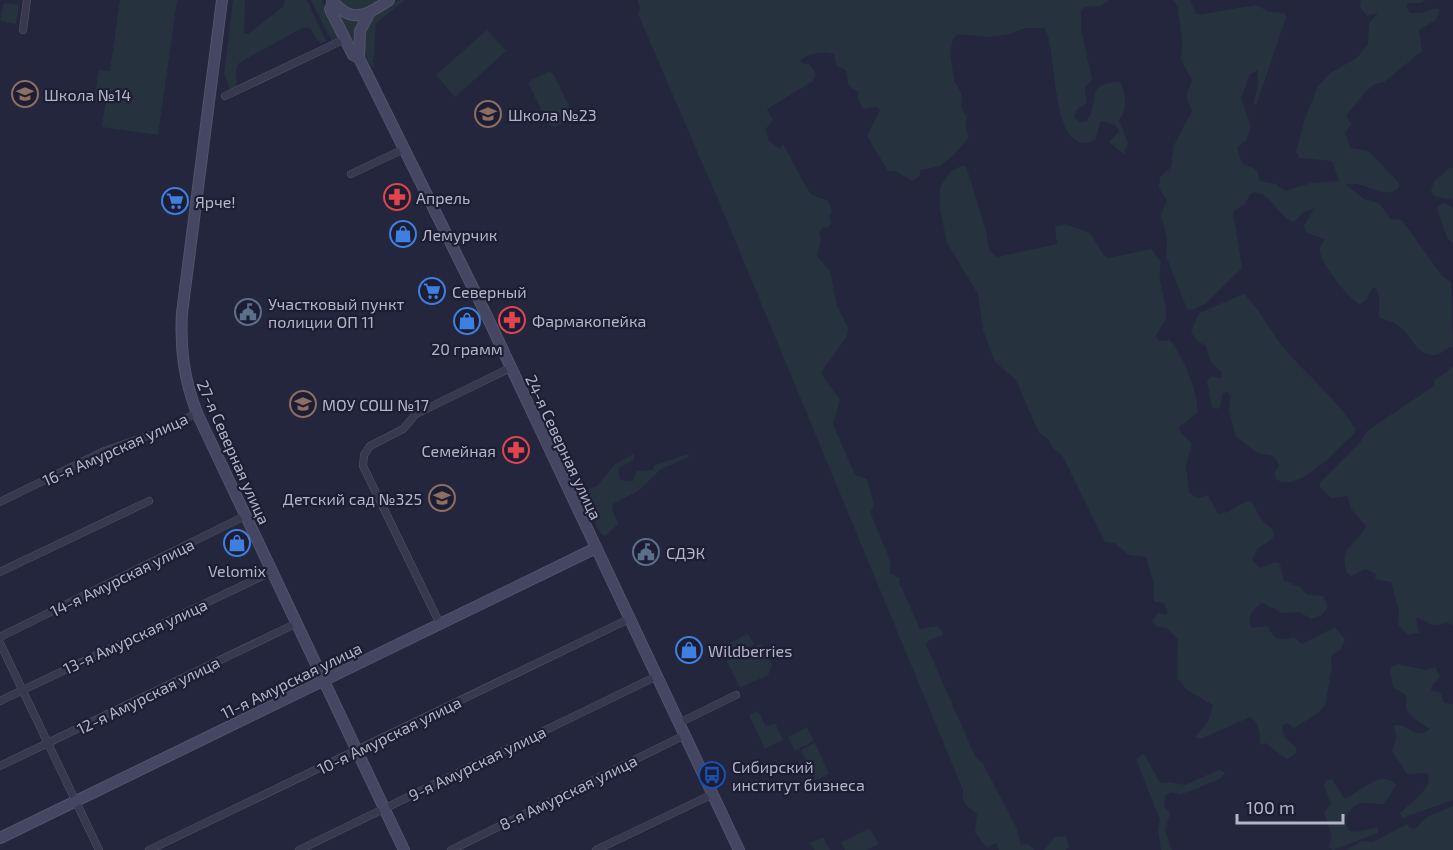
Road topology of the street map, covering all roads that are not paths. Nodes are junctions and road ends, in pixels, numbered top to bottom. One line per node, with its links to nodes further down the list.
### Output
1 (27, 0): 6 (street)
2 (222, 0): 13 (street, 27-я Северная улица)
3 (389, 0): 5 (street)
4 (332, 1): 5 (street); 7 (street, 24-я Северная улица)
5 (369, 14): 8 (street)
6 (23, 30)
7 (345, 39): 8 (street, 24-я Северная улица); 9 (street)
8 (359, 58): 10 (street, 24-я Северная улица)
9 (225, 96)
10 (404, 149): 11 (street); 12 (street, 24-я Северная улица)
11 (351, 174)
12 (510, 368): 17 (street, 24-я Северная улица); 22 (street)
13 (197, 413): 15 (street, 16-я Амурская улица); 16 (street, 27-я Северная улица)
14 (149, 501): 18 (street)
15 (0, 502)
16 (245, 516): 19 (street, 27-я Северная улица); 23 (street, 14-я Амурская улица)
17 (596, 548): 20 (street, 24-я Северная улица); 22 (street, 11-я Амурская улица)
18 (0, 572)
19 (271, 572): 21 (street, 27-я Северная улица); 27 (street, 13-я Амурская улица)
20 (629, 618): 25 (street, 24-я Северная улица); 33 (street, 10-я Амурская улица)
21 (296, 624): 26 (street, 27-я Северная улица); 32 (street, 12-я Амурская улица)
22 (440, 624): 26 (street, 11-я Амурская улица)
23 (0, 637)
24 (0, 644): 27 (street)
25 (657, 676): 30 (street, 24-я Северная улица); 37 (street, 9-я Амурская улица)
26 (323, 681): 33 (street, 27-я Северная улица); 36 (street, 11-я Амурская улица)
27 (22, 690): 29 (street, 13-я Амурская улица); 32 (street)
28 (736, 695): 30 (street)
29 (0, 701)
30 (679, 723): 31 (street, 24-я Северная улица)
31 (685, 735): 35 (street, 24-я Северная улица); 43 (street, 8-я Амурская улица)
32 (48, 743): 34 (street, 12-я Амурская улица); 36 (street)
33 (357, 751): 37 (street, 27-я Северная улица); 40 (street, 10-я Амурская улица)
34 (0, 766)
35 (713, 794): 44 (street); 45 (street, 24-я Северная улица)
36 (75, 801): 38 (street, 11-я Амурская улица); 39 (street)
37 (384, 808): 41 (street, 9-я Амурская улица); 42 (street, 27-я Северная улица)
38 (0, 838)
39 (99, 850)
40 (148, 850)
41 (299, 850)
42 (404, 850)
43 (451, 850)
44 (596, 850)
45 (739, 850)

